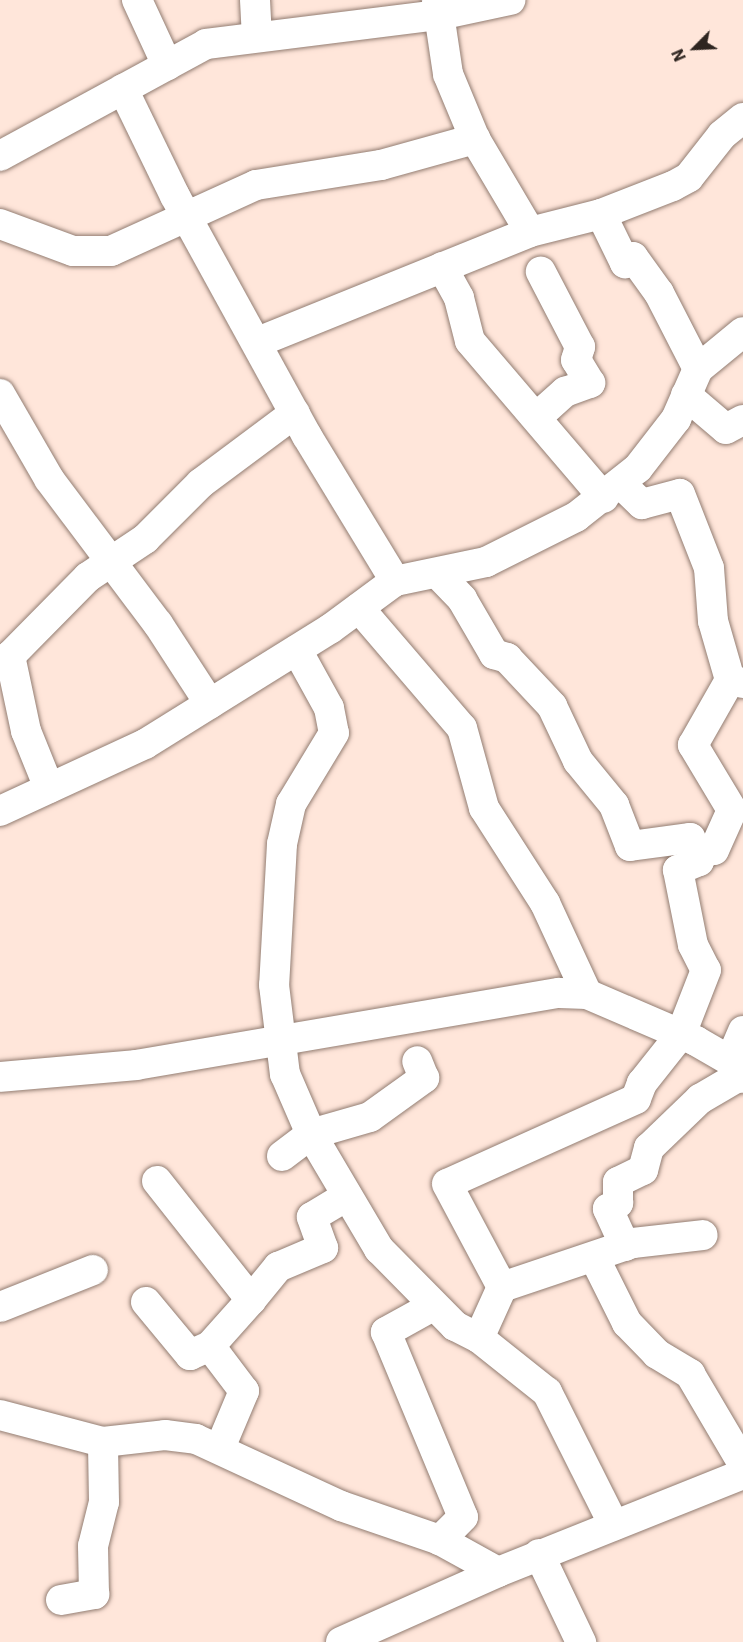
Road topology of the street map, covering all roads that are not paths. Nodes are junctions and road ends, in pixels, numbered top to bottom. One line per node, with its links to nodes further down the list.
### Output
1 (137, 0): 6 (street)
2 (255, 0): 5 (street)
3 (510, 0): 4 (street)
4 (438, 7): 5 (street); 9 (street)
5 (257, 36): 6 (street)
6 (167, 65): 7 (street)
7 (123, 89): 10 (street); 12 (street)
8 (743, 118): 11 (street)
9 (475, 139): 12 (street); 14 (street)
10 (0, 156)
11 (601, 214): 14 (street); 19 (street)
12 (186, 216): 13 (street); 18 (street)
13 (0, 225)
14 (530, 232): 15 (street)
15 (442, 267): 18 (street); 22 (street)
16 (541, 272): 22 (street)
17 (743, 332): 19 (street)
18 (258, 342): 21 (street)
19 (692, 382): 23 (street); 24 (street)
20 (0, 394): 25 (street)
21 (295, 413): 25 (street); 27 (street)
22 (537, 417): 24 (street)
23 (743, 420)
24 (613, 491): 26 (street); 30 (street)
25 (111, 561): 29 (street); 33 (street)
26 (440, 576): 27 (street); 37 (street)
27 (395, 581): 28 (street)
28 (359, 608): 31 (street); 38 (street)
29 (5, 644): 34 (street)
30 (732, 644): 32 (street)
31 (297, 650): 33 (street); 41 (street)
32 (737, 681): 36 (street)
33 (210, 704): 34 (street)
34 (49, 788): 35 (street)
35 (0, 811)
36 (737, 812): 37 (street)
37 (695, 853): 40 (street)
38 (587, 994): 40 (street); 41 (street)
39 (743, 1030): 43 (street)
40 (681, 1034): 43 (street); 53 (street)
41 (279, 1043): 44 (street); 45 (street)
42 (417, 1061): 45 (street)
43 (739, 1070): 50 (street)
44 (1, 1075)
45 (311, 1134): 46 (street); 48 (street)
46 (282, 1156)
47 (157, 1181): 54 (street)
48 (347, 1196): 54 (street); 56 (street)
49 (703, 1235): 50 (street)
50 (625, 1246): 51 (street)
51 (594, 1257): 53 (street); 63 (street)
52 (93, 1270): 57 (street)
53 (502, 1287): 58 (street)
54 (251, 1300): 59 (street)
55 (146, 1302): 59 (street)
56 (433, 1306): 58 (street); 66 (street)
57 (0, 1307)
58 (478, 1338): 65 (street)
59 (210, 1346): 62 (street)
60 (0, 1416): 61 (street)
61 (103, 1442): 62 (street); 69 (street)
62 (220, 1448): 66 (street)
63 (743, 1464)
64 (743, 1474): 65 (street)
65 (614, 1525): 67 (street)
66 (440, 1540): 68 (street)
67 (539, 1554): 68 (street); 71 (street)
68 (498, 1572): 70 (street)
69 (61, 1600)
70 (341, 1642)
71 (580, 1642)

